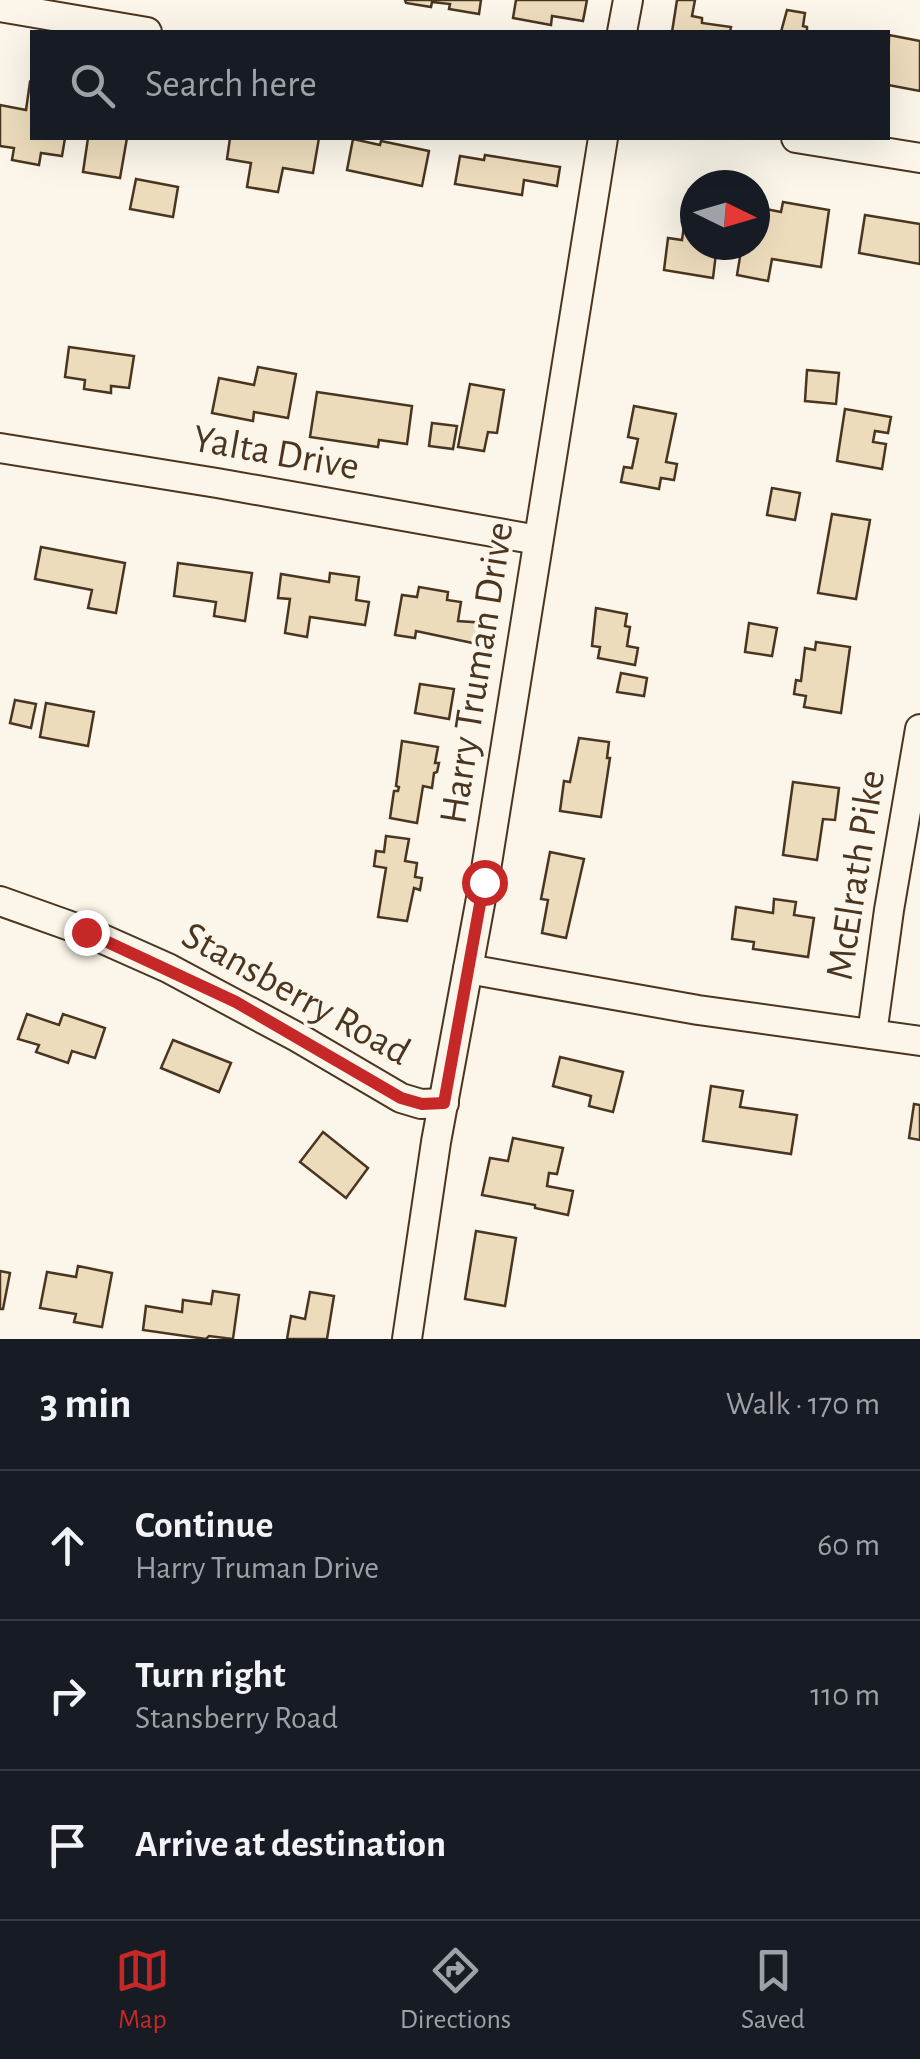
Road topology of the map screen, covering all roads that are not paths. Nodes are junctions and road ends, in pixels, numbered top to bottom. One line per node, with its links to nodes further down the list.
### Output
1 (628, 0): 4 (street)
2 (0, 8): 3 (street)
3 (135, 30)
4 (622, 30)
5 (603, 140): 9 (street, Harry Truman Drive)
6 (808, 140): 7 (street)
7 (920, 158)
8 (0, 448): 9 (street, Yalta Drive)
9 (538, 540): 12 (street, Harry Truman Drive)
10 (920, 729): 13 (street, McElrath Pike)
11 (0, 902): 15 (street, Stansberry Road)
12 (468, 970): 13 (street); 15 (street, Harry Truman Drive)
13 (872, 1034): 14 (street)
14 (920, 1042)
15 (444, 1103): 16 (street, Harry Truman Drive)
16 (407, 1339)

